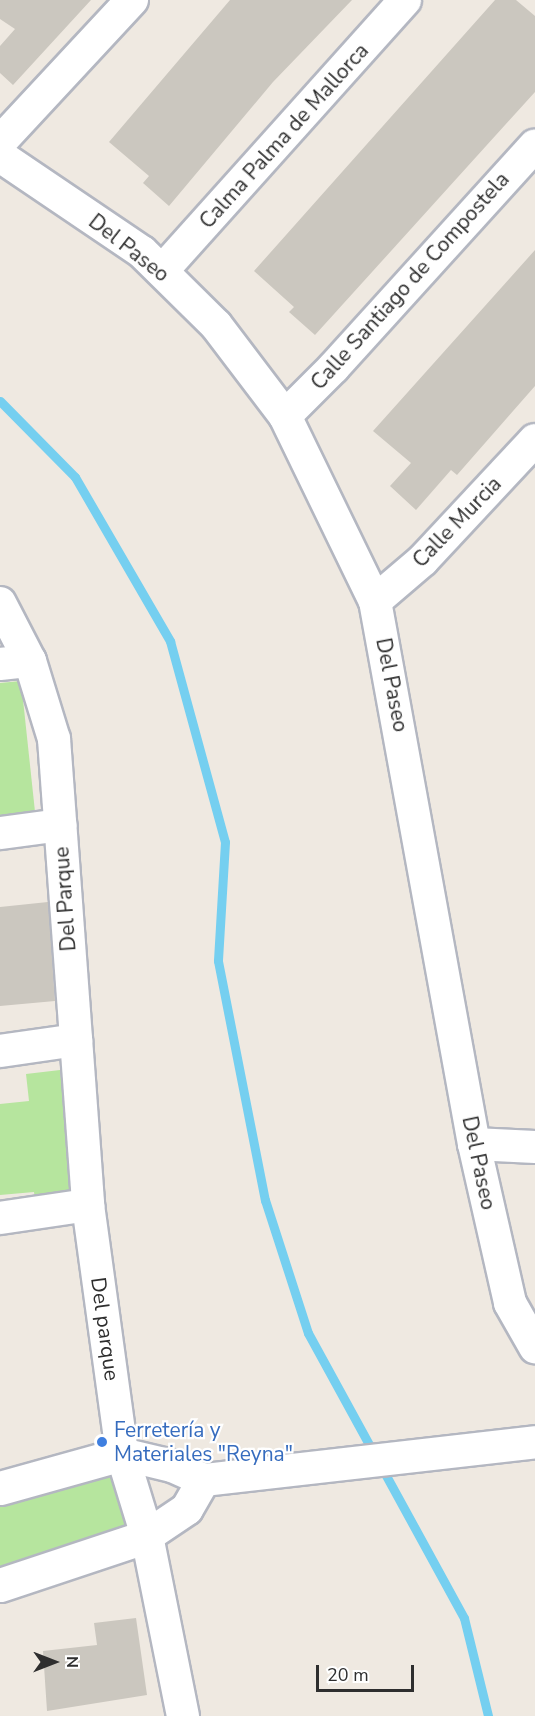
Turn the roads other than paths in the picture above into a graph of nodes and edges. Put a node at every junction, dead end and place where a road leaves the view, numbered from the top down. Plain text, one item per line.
1 (132, 0) edge
2 (405, 0) edge
3 (0, 142) edge
4 (535, 145) edge
5 (0, 156) edge
6 (162, 271) junction
7 (285, 417) junction
8 (535, 440) edge
9 (375, 600) junction
10 (0, 603) edge
11 (30, 661) junction
12 (0, 664) edge
13 (60, 825) junction
14 (0, 833) edge
15 (76, 1040) junction
16 (0, 1051) edge
17 (474, 1144) junction
18 (535, 1147) edge
19 (88, 1205) junction
20 (0, 1218) edge
21 (535, 1347) edge
22 (533, 1443) edge
23 (122, 1454) junction
24 (209, 1480) junction
25 (0, 1488) edge
26 (147, 1536) junction
27 (0, 1585) edge
28 (183, 1716) edge

1 - 3 street
2 - 6 street, Calma Palma de Mallorca
4 - 7 street, Calle Santiago de Compostela
5 - 6 street, Del Paseo
6 - 7 street, Del Paseo
7 - 9 street, Del Paseo
8 - 9 street, Calle Murcia
9 - 17 street, Del Paseo
10 - 11 street, Del Parque
11 - 12 street
11 - 13 street, Del Parque
13 - 14 street
13 - 15 street, Del Parque
15 - 16 street
15 - 19 street, Del Parque
17 - 18 street
17 - 21 street, Del Paseo
19 - 20 street
19 - 23 street, Del parque
22 - 24 street
23 - 24 street
23 - 25 street
23 - 26 street, Del parque
24 - 26 street
26 - 27 street
26 - 28 street, Del parque

